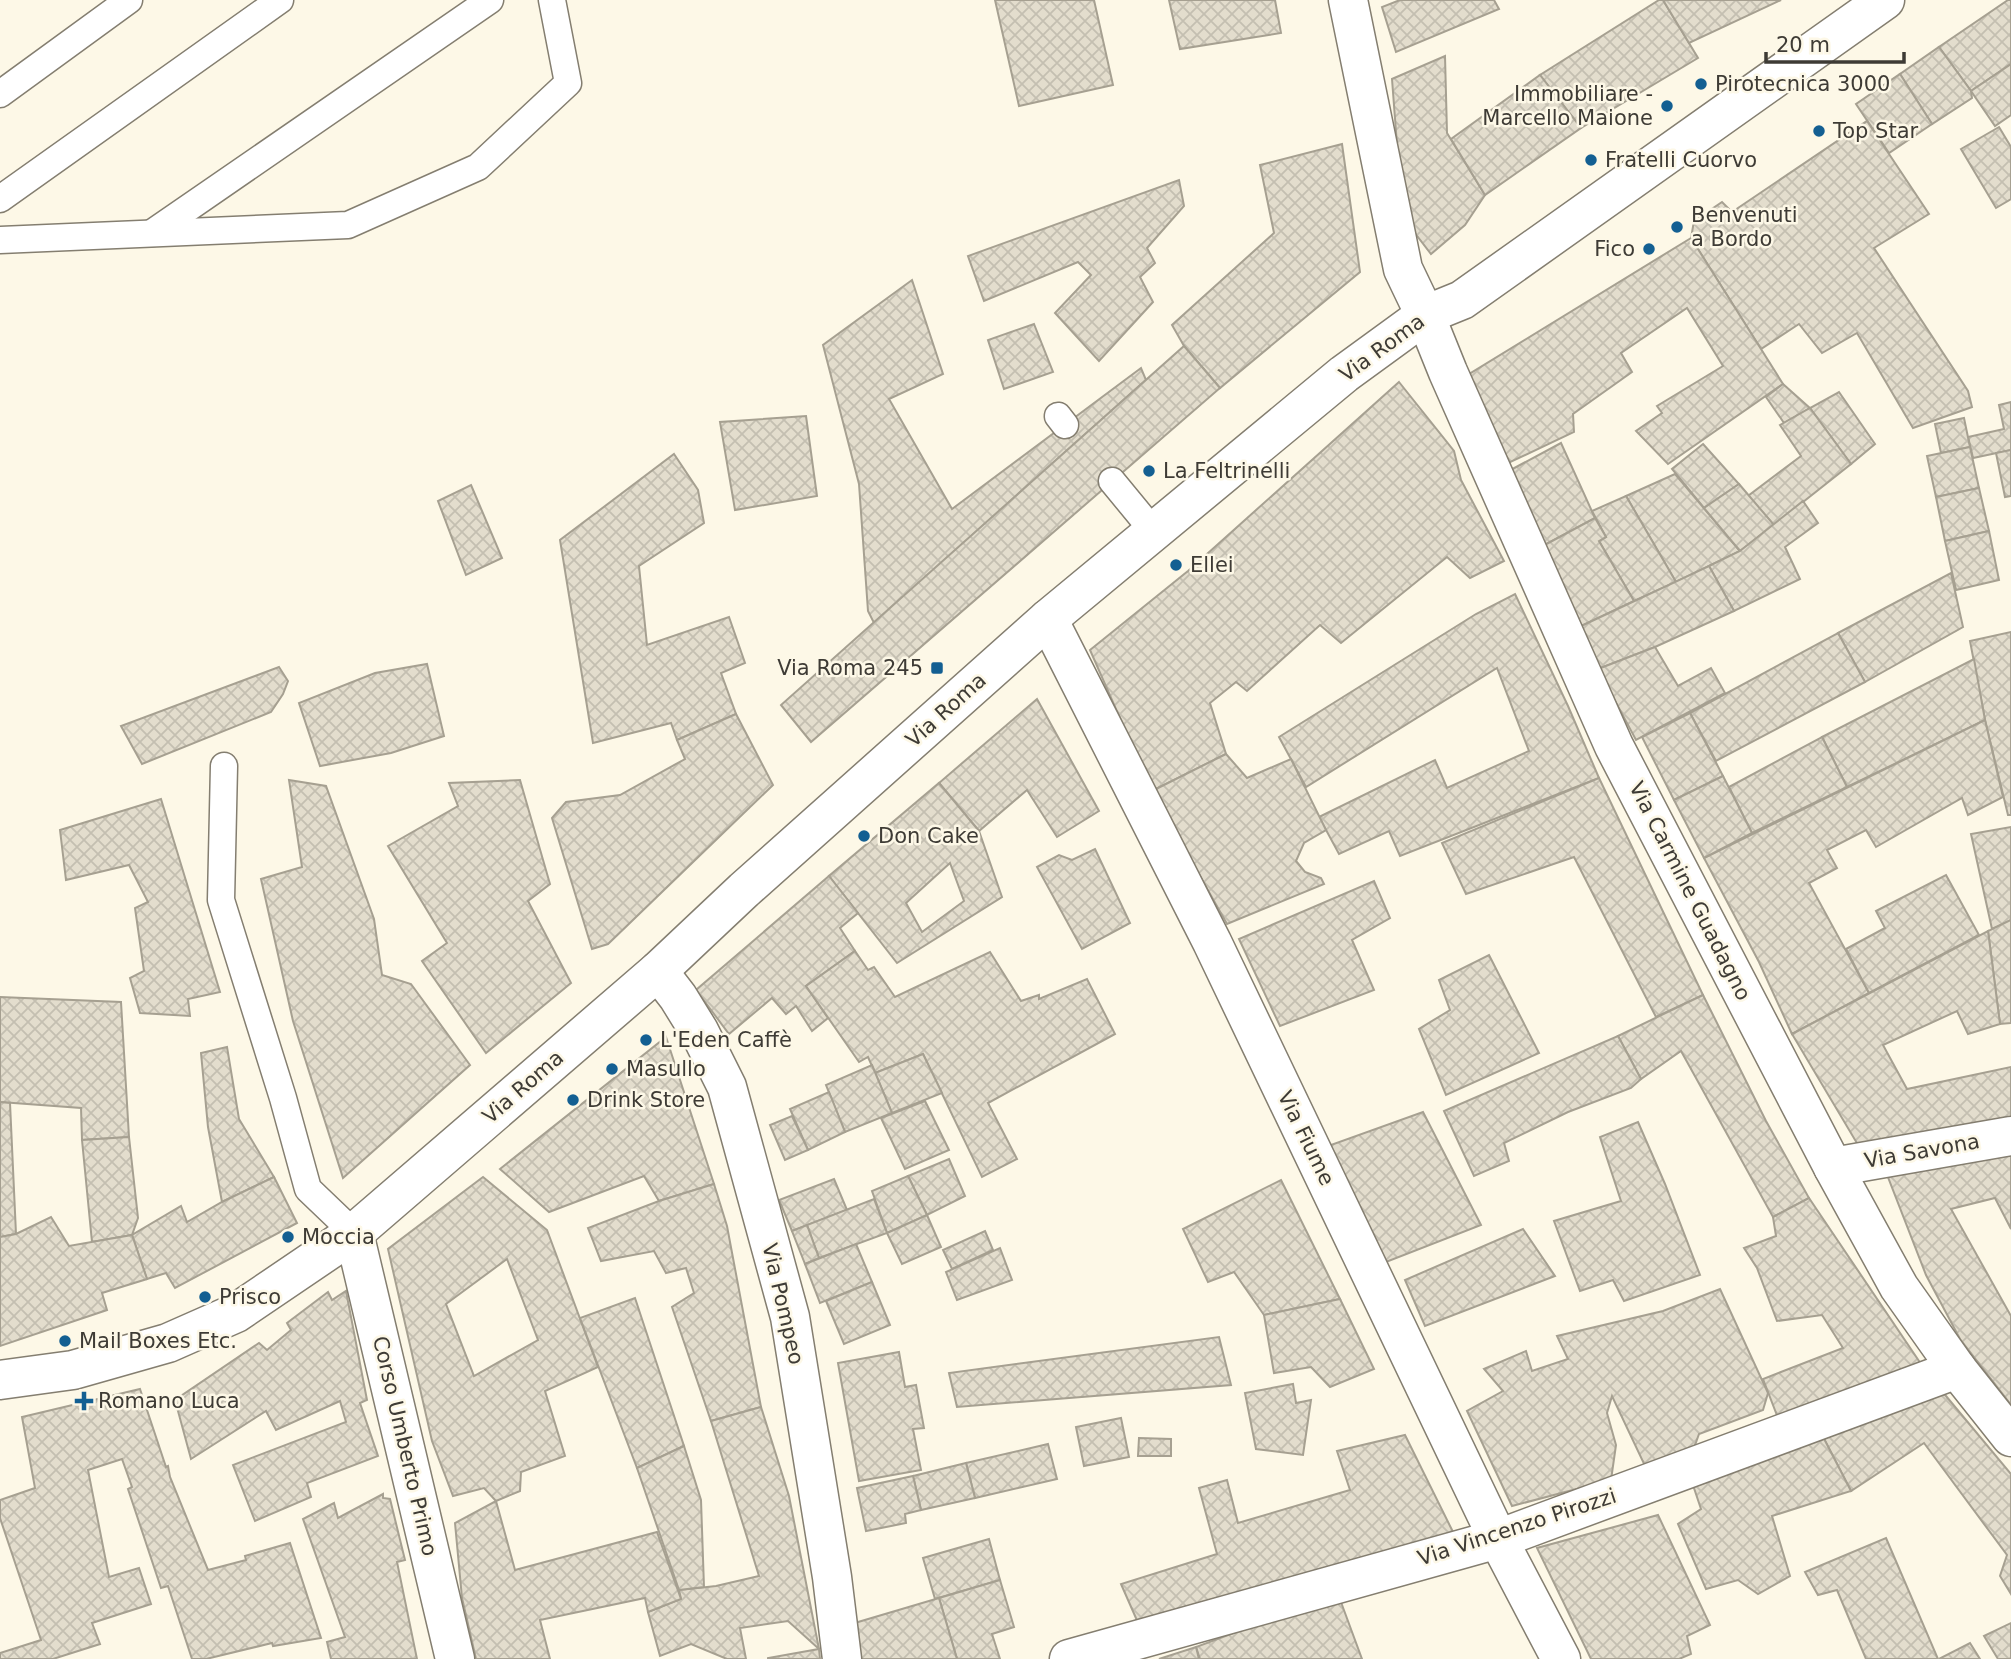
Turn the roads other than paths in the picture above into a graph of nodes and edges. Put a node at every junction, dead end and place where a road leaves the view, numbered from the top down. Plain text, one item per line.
1 (129, 0) edge
2 (280, 0) edge
3 (490, 0) edge
4 (552, 0) edge
5 (1885, 0) edge
6 (1349, 1) edge
7 (0, 94) edge
8 (0, 198) edge
9 (152, 233) junction
10 (0, 240) edge
11 (1426, 315) junction
12 (1112, 481) dead end
13 (1154, 532) junction
14 (1048, 619) junction
15 (224, 766) dead end
16 (659, 971) junction
17 (2011, 1136) edge
18 (1833, 1167) junction
19 (355, 1233) junction
20 (1956, 1369) junction
21 (0, 1380) edge
22 (2011, 1437) edge
23 (1498, 1539) junction
24 (455, 1659) edge
25 (842, 1659) edge
26 (1069, 1659) edge
27 (1561, 1659) edge

1 - 7 lane
2 - 8 lane
3 - 9 lane
4 - 9 lane
5 - 11 street, Via Roma
6 - 11 street, Via Carmine Guadagno
9 - 10 lane
11 - 13 street, Via Roma
11 - 18 street, Via Carmine Guadagno
12 - 13 lane
13 - 14 street, Via Roma
14 - 16 street, Via Roma
14 - 23 street, Via Fiume
15 - 19 lane
16 - 19 street, Via Roma
16 - 25 street, Via Pompeo
17 - 18 street, Via Savona
18 - 20 street, Via Carmine Guadagno
19 - 21 street, Via Roma
19 - 24 street, Corso Umberto Primo
20 - 22 street, Via Carmine Guadagno
20 - 23 street, Via Vincenzo Pirozzi
23 - 26 street, Via Vincenzo Pirozzi
23 - 27 street, Via Fiume

